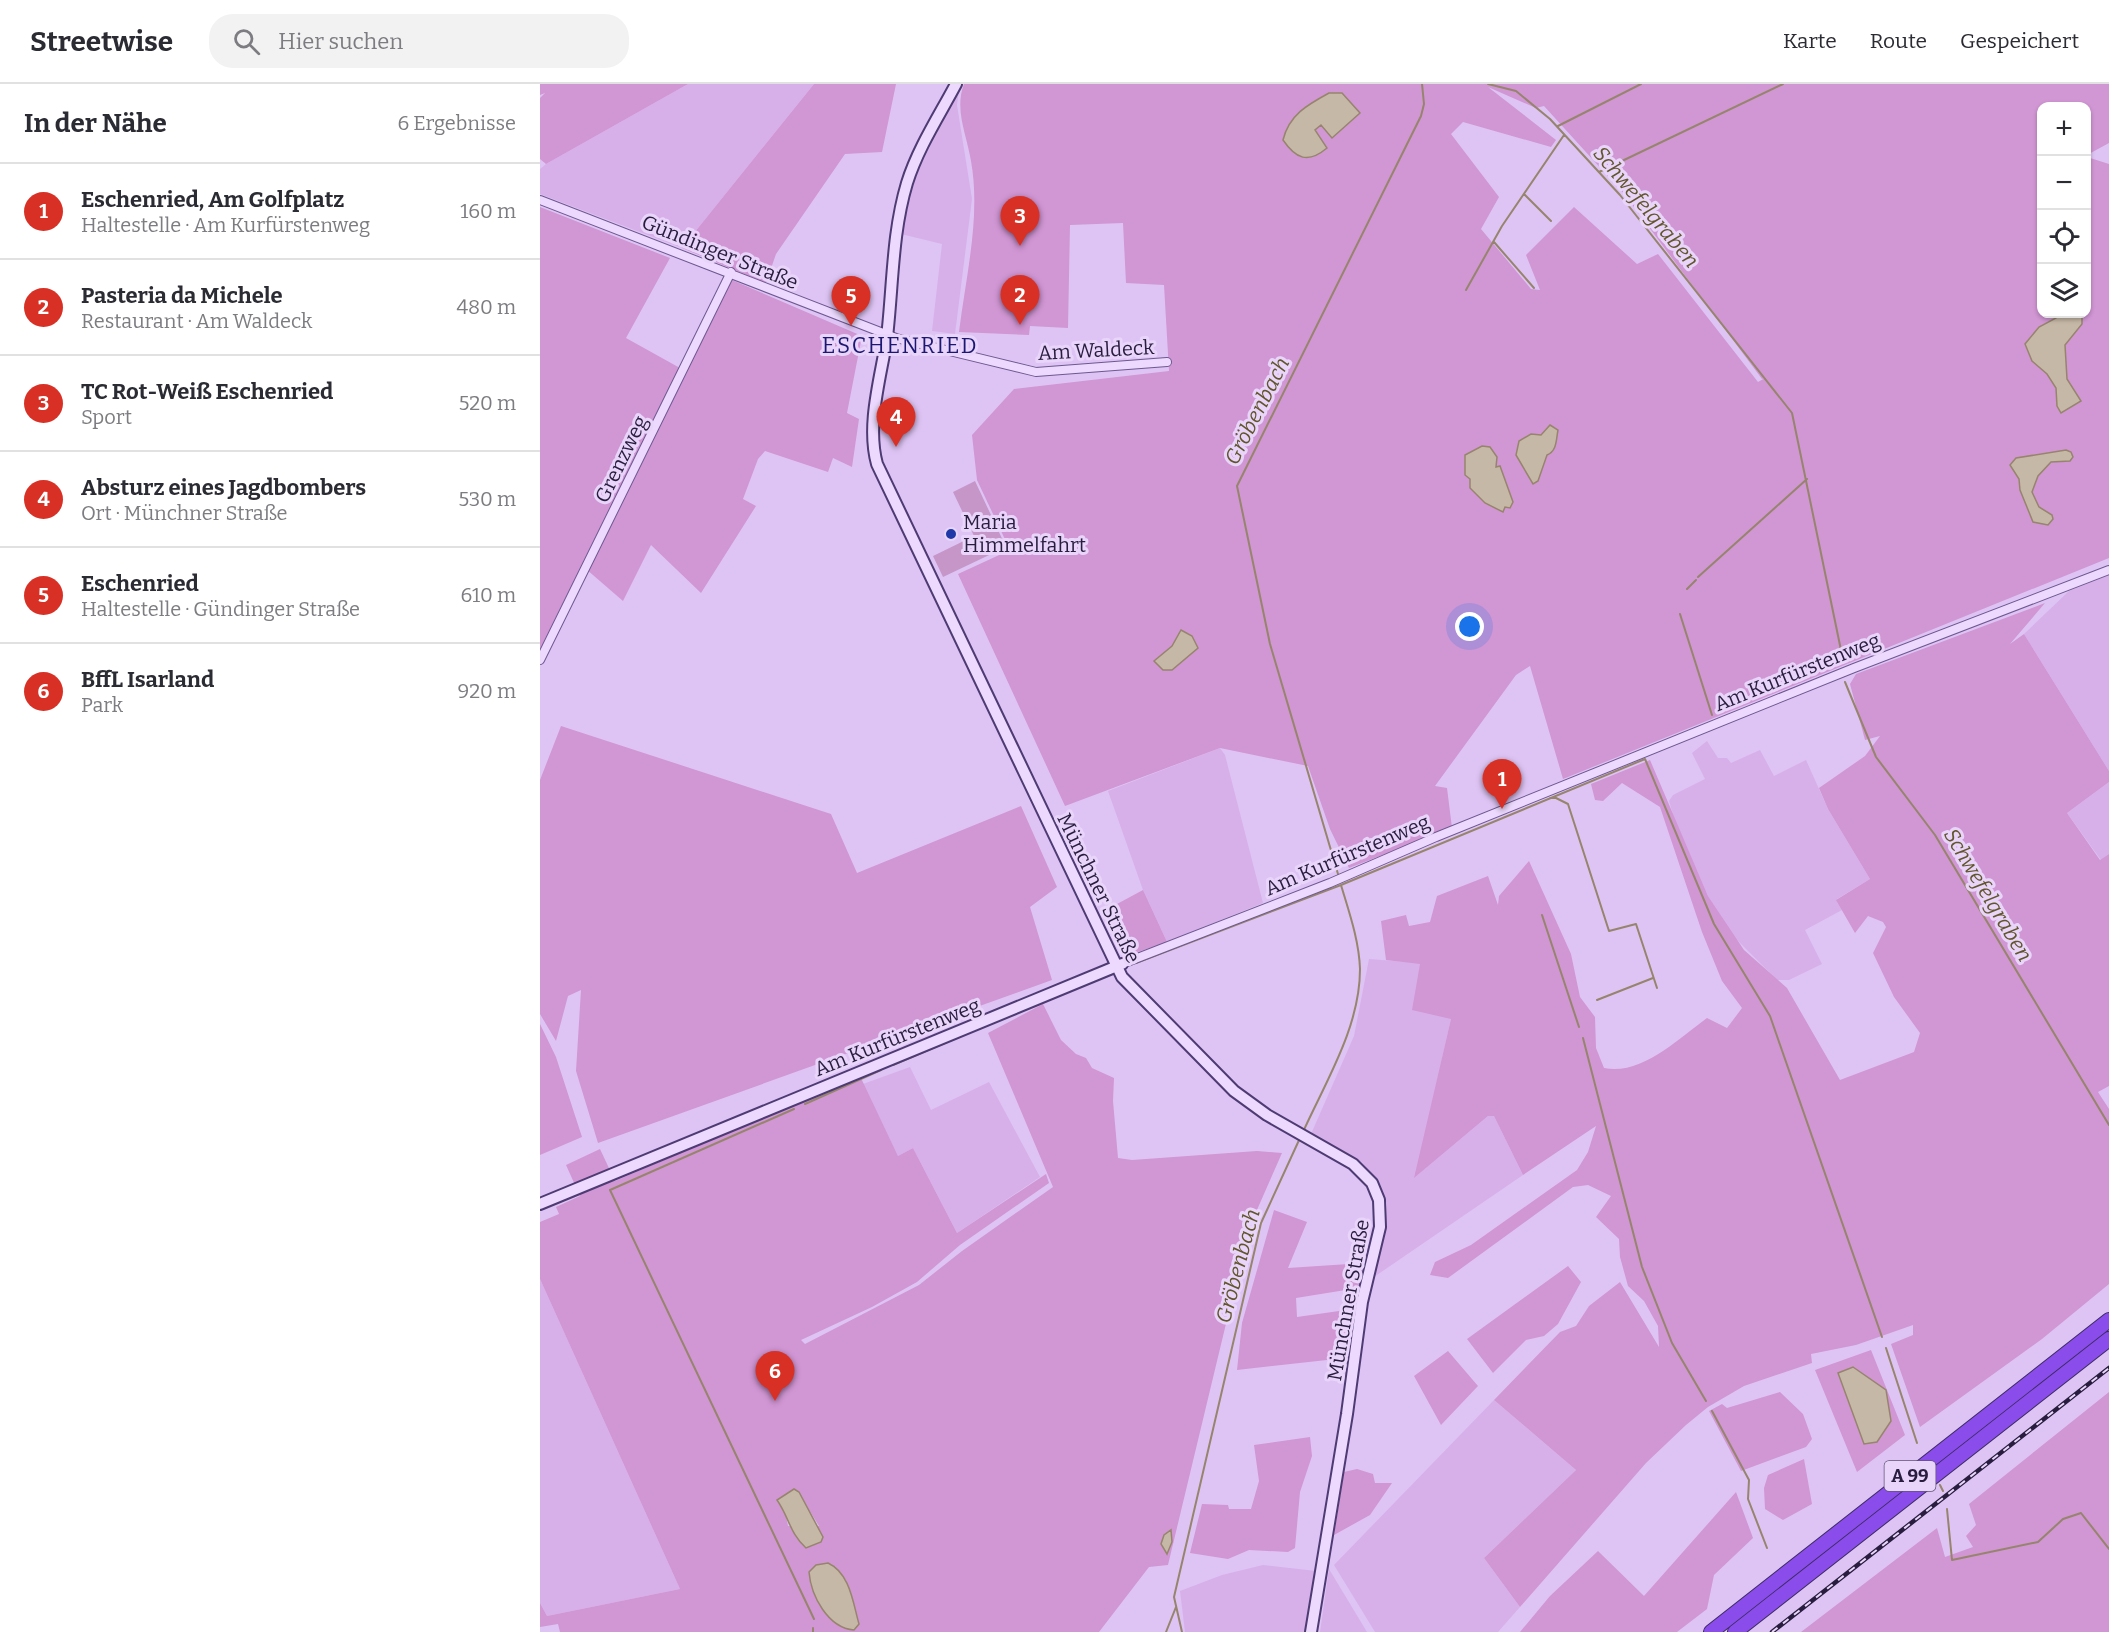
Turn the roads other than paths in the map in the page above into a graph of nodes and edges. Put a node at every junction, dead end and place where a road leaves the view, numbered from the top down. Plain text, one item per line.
1 (956, 84) edge
2 (540, 200) edge
3 (731, 272) junction
4 (887, 335) junction
5 (1167, 362) dead end
6 (2109, 570) edge
7 (540, 660) edge
8 (1119, 965) junction
9 (540, 1204) edge
10 (2109, 1320) edge
11 (2109, 1339) edge
12 (1311, 1632) edge
13 (1711, 1632) edge
14 (1735, 1632) edge

1 - 4 street, Münchner Straße
2 - 3 street, Gündinger Straße
3 - 4 street, Gündinger Straße
3 - 7 street, Grenzweg
4 - 5 street, Am Waldeck
4 - 8 street, Münchner Straße
6 - 8 street, Am Kurfürstenweg
8 - 9 street, Am Kurfürstenweg
8 - 12 street, Münchner Straße
10 - 13 highway, A 99
11 - 14 highway, A 99

